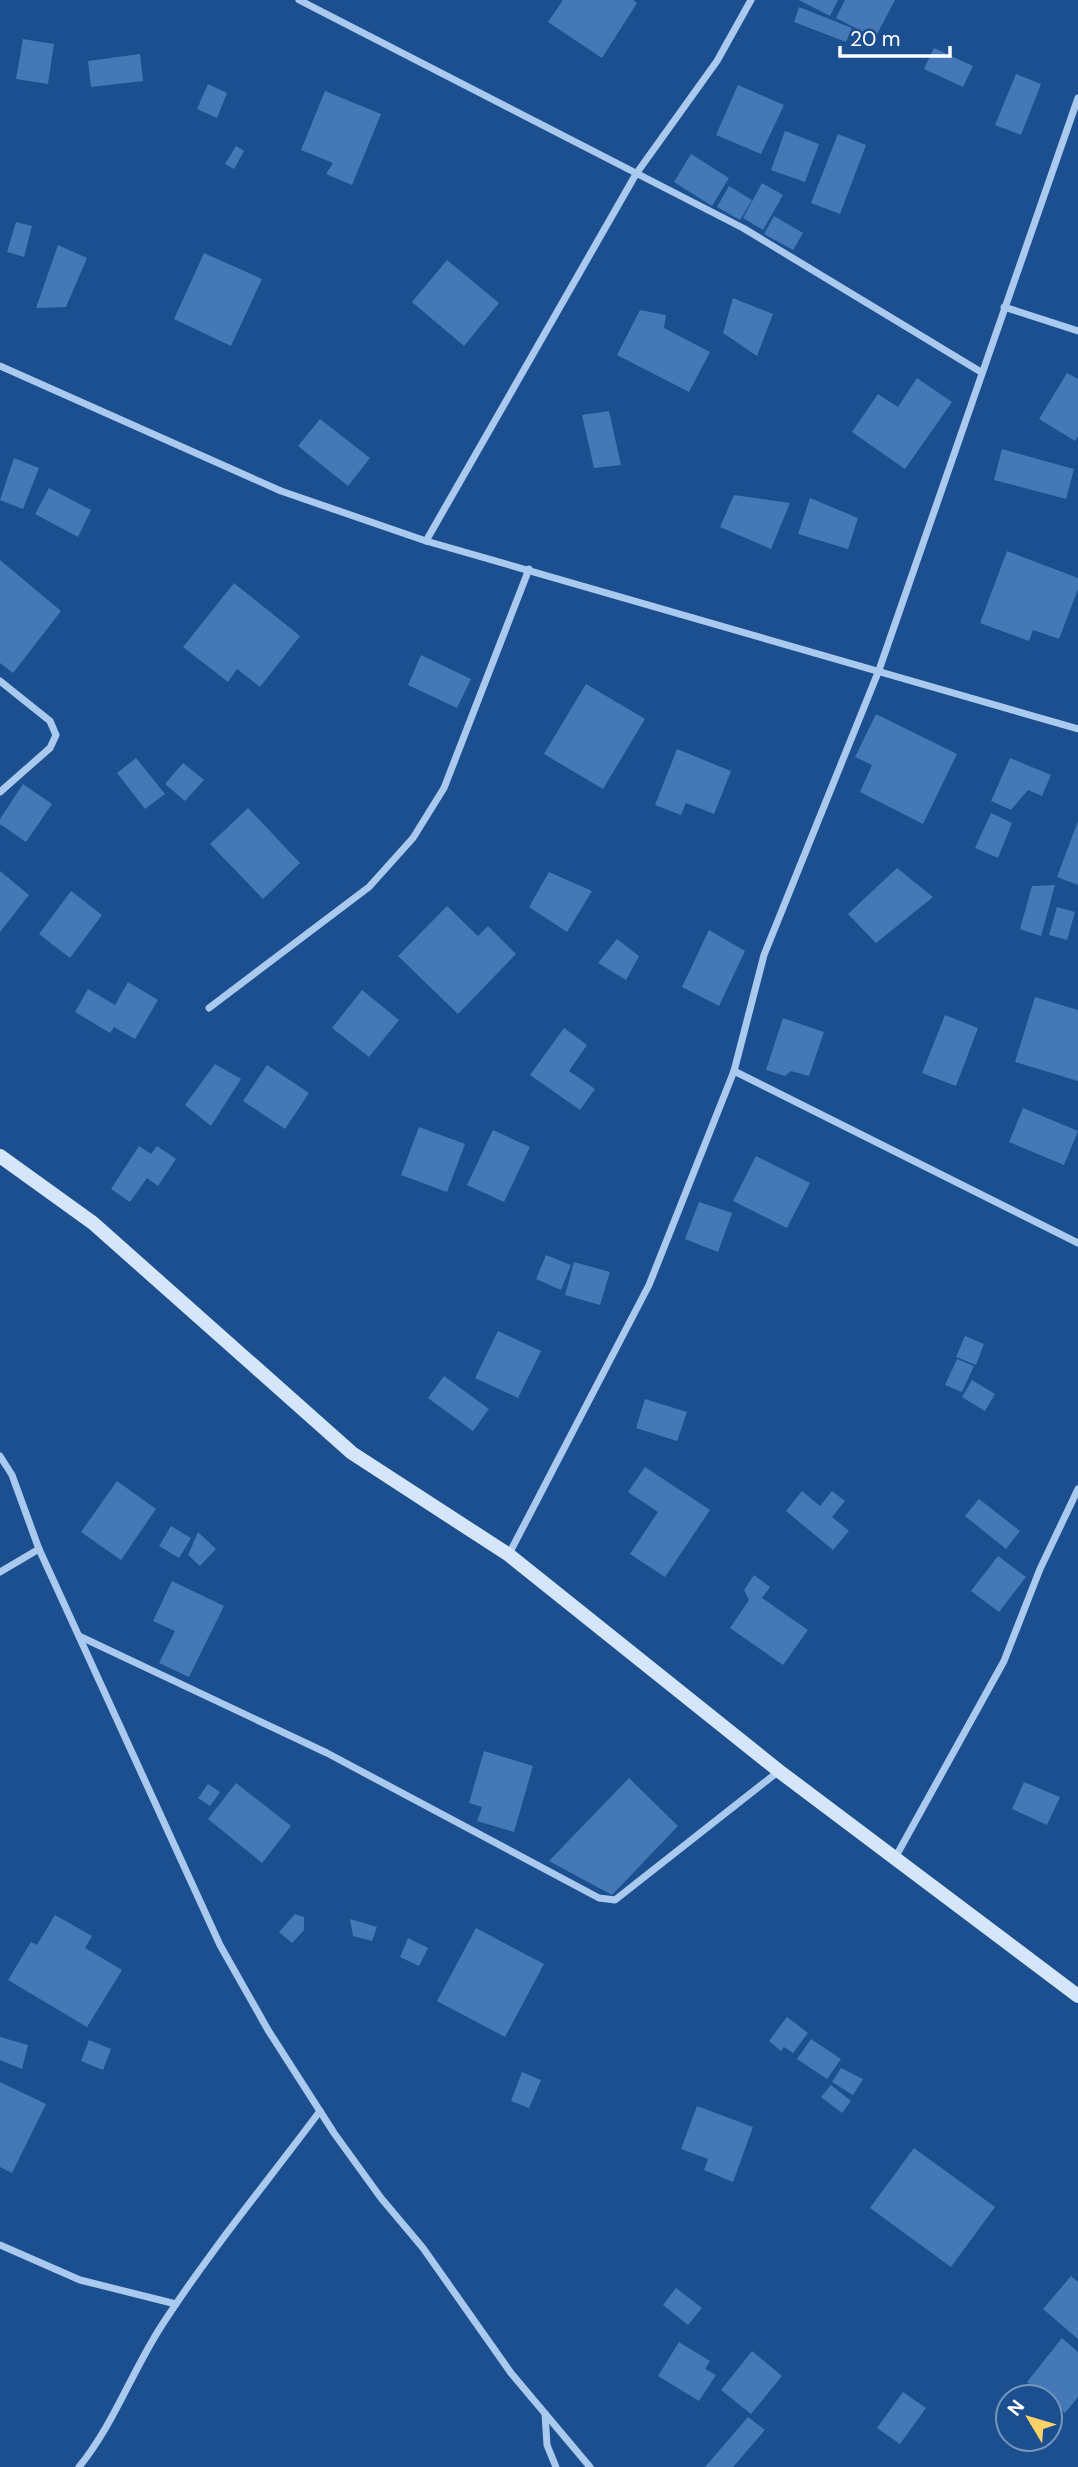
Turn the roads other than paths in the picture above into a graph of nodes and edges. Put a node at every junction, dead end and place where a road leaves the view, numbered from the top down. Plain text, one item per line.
1 (299, 0) edge
2 (751, 0) edge
3 (1078, 98) edge
4 (636, 174) junction
5 (1004, 307) junction
6 (1078, 331) edge
7 (0, 366) edge
8 (981, 372) junction
9 (426, 541) junction
10 (529, 569) junction
11 (879, 670) junction
12 (0, 681) edge
13 (1078, 729) edge
14 (0, 792) edge
15 (209, 1008) dead end
16 (734, 1072) junction
17 (0, 1156) edge
18 (1078, 1243) edge
19 (0, 1456) edge
20 (1078, 1489) edge
21 (38, 1549) junction
22 (509, 1555) junction
23 (0, 1573) edge
24 (79, 1636) junction
25 (779, 1771) junction
26 (894, 1858) junction
27 (1078, 1996) edge
28 (320, 2111) junction
29 (0, 2245) edge
30 (176, 2304) junction
31 (545, 2413) junction
32 (79, 2467) edge
33 (556, 2467) edge
34 (590, 2467) edge

1 - 4 street
2 - 4 street
3 - 5 street
4 - 8 street
4 - 9 street
5 - 6 street
5 - 8 street
7 - 9 street
8 - 11 street
9 - 10 street
10 - 11 street
10 - 15 street
11 - 13 street
11 - 16 street
12 - 14 street
16 - 18 street
16 - 22 street
17 - 22 main road
19 - 21 street
20 - 26 street
21 - 23 street
21 - 24 street
22 - 25 main road
24 - 25 street
24 - 28 street
25 - 26 main road
26 - 27 main road
28 - 30 street
28 - 31 street
29 - 30 street
30 - 32 street
31 - 33 street
31 - 34 street

